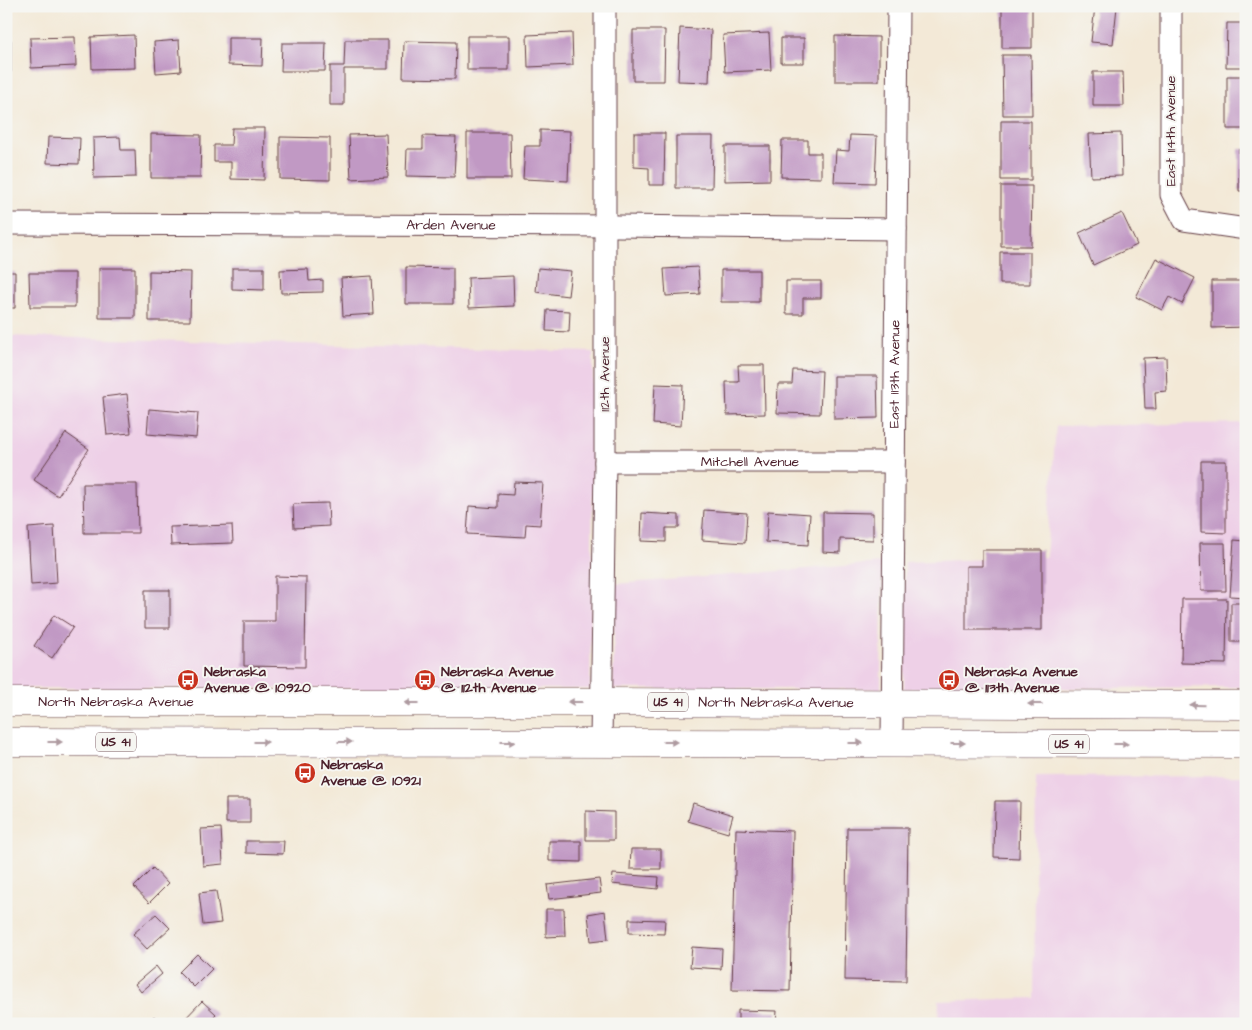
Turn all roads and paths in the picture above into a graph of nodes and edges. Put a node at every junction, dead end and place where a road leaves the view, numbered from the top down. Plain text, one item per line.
1 (605, 6) edge
2 (898, 6) edge
3 (1171, 6) edge
4 (6, 224) edge
5 (604, 226) junction
6 (896, 229) junction
7 (1246, 229) edge
8 (605, 462) junction
9 (894, 462) junction
10 (8, 702) edge
11 (601, 702) junction
12 (892, 704) junction
13 (927, 704) junction
14 (1246, 705) edge
15 (8, 742) edge
16 (601, 742) junction
17 (892, 743) junction
18 (926, 743) junction
19 (1246, 744) edge

1 - 5 street, 112th Avenue
2 - 6 street, East 113th Avenue
3 - 7 street, East 114th Avenue
4 - 5 street, Arden Avenue
5 - 6 street, Arden Avenue
5 - 8 street, 112th Avenue
6 - 9 street, East 113th Avenue
8 - 9 street, Mitchell Avenue
8 - 11 street, 112th Avenue
9 - 12 street, East 113th Avenue
11 -> 10 main road, North Nebraska Avenue / US 41
10 - 15 main road
11 - 12 main road, North Nebraska Avenue / US 41
11 - 16 street, 112th Avenue
12 - 13 main road, North Nebraska Avenue / US 41
12 - 17 street, East 113th Avenue
14 -> 13 main road, North Nebraska Avenue / US 41
13 - 18 main road
15 -> 16 main road, US 41
16 -> 17 main road, US 41
17 - 18 main road, US 41
18 -> 19 main road, US 41

